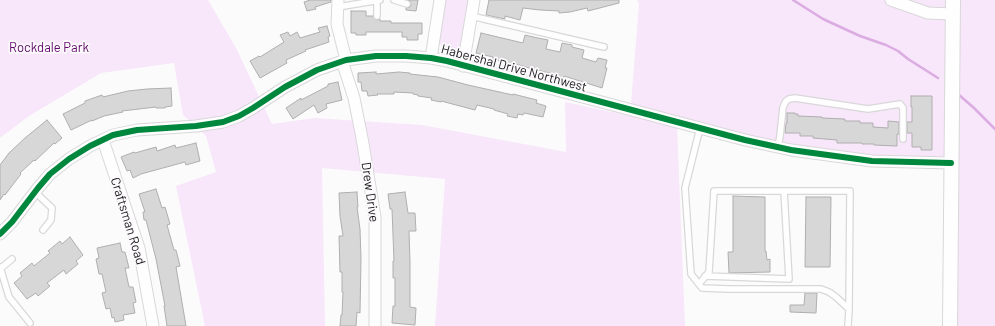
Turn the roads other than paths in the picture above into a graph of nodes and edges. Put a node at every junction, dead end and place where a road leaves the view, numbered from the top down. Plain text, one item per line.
1 (378, 0) edge
2 (394, 0) edge
3 (440, 0) edge
4 (474, 0) edge
5 (891, 0) edge
6 (357, 2) edge
7 (338, 4) edge
8 (407, 4) dead end
9 (953, 7) edge
10 (356, 11) dead end
11 (377, 16) dead end
12 (471, 16) junction
13 (604, 47) dead end
14 (431, 58) junction
15 (344, 60) junction
16 (463, 66) junction
17 (700, 128) junction
18 (902, 139) dead end
19 (103, 140) junction
20 (778, 147) junction
21 (951, 163) junction
22 (784, 191) junction
23 (35, 192) junction
24 (42, 230) dead end
25 (0, 234) edge
26 (12, 259) dead end
27 (0, 268) edge
28 (705, 276) junction
29 (699, 284) junction
30 (849, 309) junction
31 (30, 323) dead end
32 (153, 326) edge
33 (375, 326) edge
34 (848, 326) edge
35 (950, 326) edge

1 - 6 lane
1 - 11 lane
2 - 8 lane
3 - 14 street
4 - 12 street
5 - 9 street
6 - 7 lane
6 - 10 lane
7 - 15 street, Drew Drive
9 - 21 street
12 - 13 lane
12 - 16 street
14 - 15 street, Habershal Drive Northwest
14 - 16 street, Habershal Drive Northwest
15 - 19 street, Habershal Drive Northwest
15 - 33 street, Drew Drive
16 - 17 street, Habershal Drive Northwest
17 - 20 street, Habershal Drive Northwest
17 - 29 lane
18 - 20 lane
19 - 23 street, Habershal Drive Northwest
19 - 32 street, Craftsman Road
20 - 21 street, Habershal Drive Northwest
21 - 35 street
22 - 28 lane
22 - 28 lane
22 - 30 lane
23 - 24 lane
23 - 25 street, Habershal Drive Northwest
26 - 27 lane
27 - 31 lane
28 - 29 lane
29 - 30 lane
30 - 34 lane

